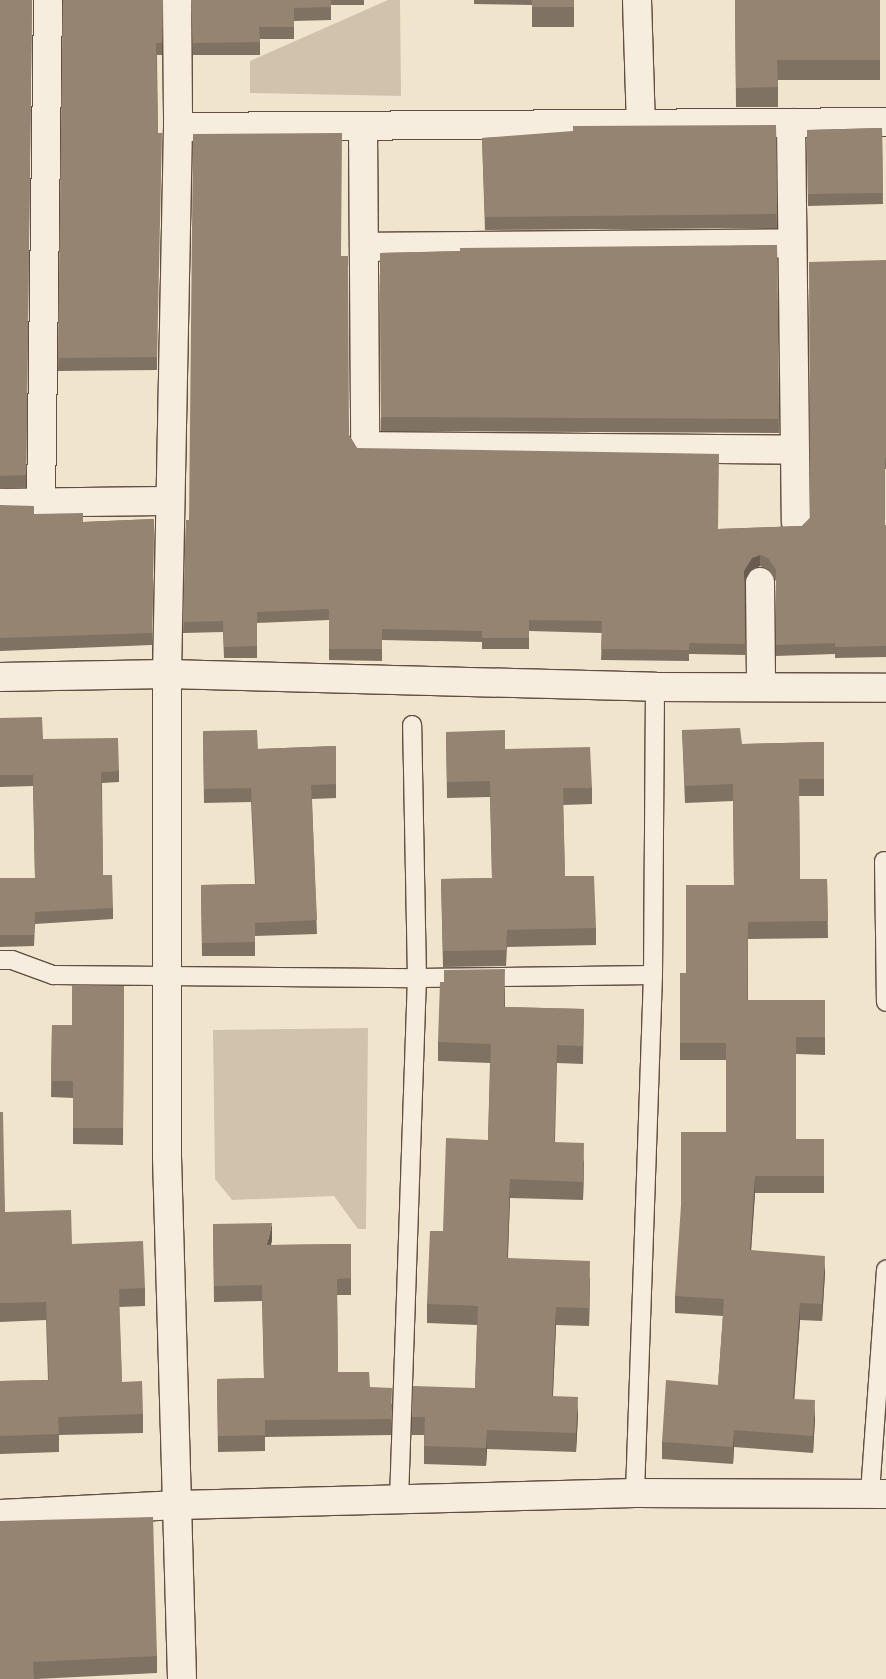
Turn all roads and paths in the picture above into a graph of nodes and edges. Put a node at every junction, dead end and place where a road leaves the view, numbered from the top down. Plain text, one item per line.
1 (48, 0) edge
2 (177, 0) edge
3 (638, 0) edge
4 (886, 122) edge
5 (791, 123) junction
6 (642, 124) junction
7 (363, 126) junction
8 (178, 128) junction
9 (792, 243) junction
10 (364, 247) junction
11 (794, 450) junction
12 (170, 501) junction
13 (41, 502) junction
14 (0, 503) edge
15 (796, 522) dead end
16 (760, 582) dead end
17 (166, 674) junction
18 (0, 677) edge
19 (762, 686) junction
20 (655, 687) junction
21 (886, 688) edge
22 (412, 726) dead end
23 (884, 860) dead end
24 (0, 960) edge
25 (653, 975) junction
26 (167, 977) junction
27 (417, 978) junction
28 (886, 1002) edge
29 (886, 1270) edge
30 (635, 1493) junction
31 (878, 1493) edge
32 (399, 1500) junction
33 (178, 1505) junction
34 (0, 1514) edge
35 (182, 1679) edge

1 - 13 street
2 - 8 street
3 - 6 street
4 - 5 street
5 - 6 street
5 - 9 street
6 - 7 street
7 - 8 street
7 - 10 street
8 - 12 street
9 - 10 street
9 - 11 street
10 - 11 street
11 - 15 street
12 - 13 street
12 - 17 street
13 - 14 street
16 - 19 street
17 - 18 street
17 - 20 street
17 - 26 street
19 - 20 street
19 - 21 street
20 - 25 lane
22 - 27 lane
23 - 28 lane
24 - 26 lane
25 - 27 lane
25 - 30 lane
26 - 27 lane
26 - 33 street
27 - 32 lane
29 - 31 lane
30 - 31 street
30 - 32 street
32 - 33 street
33 - 34 street
33 - 35 street

